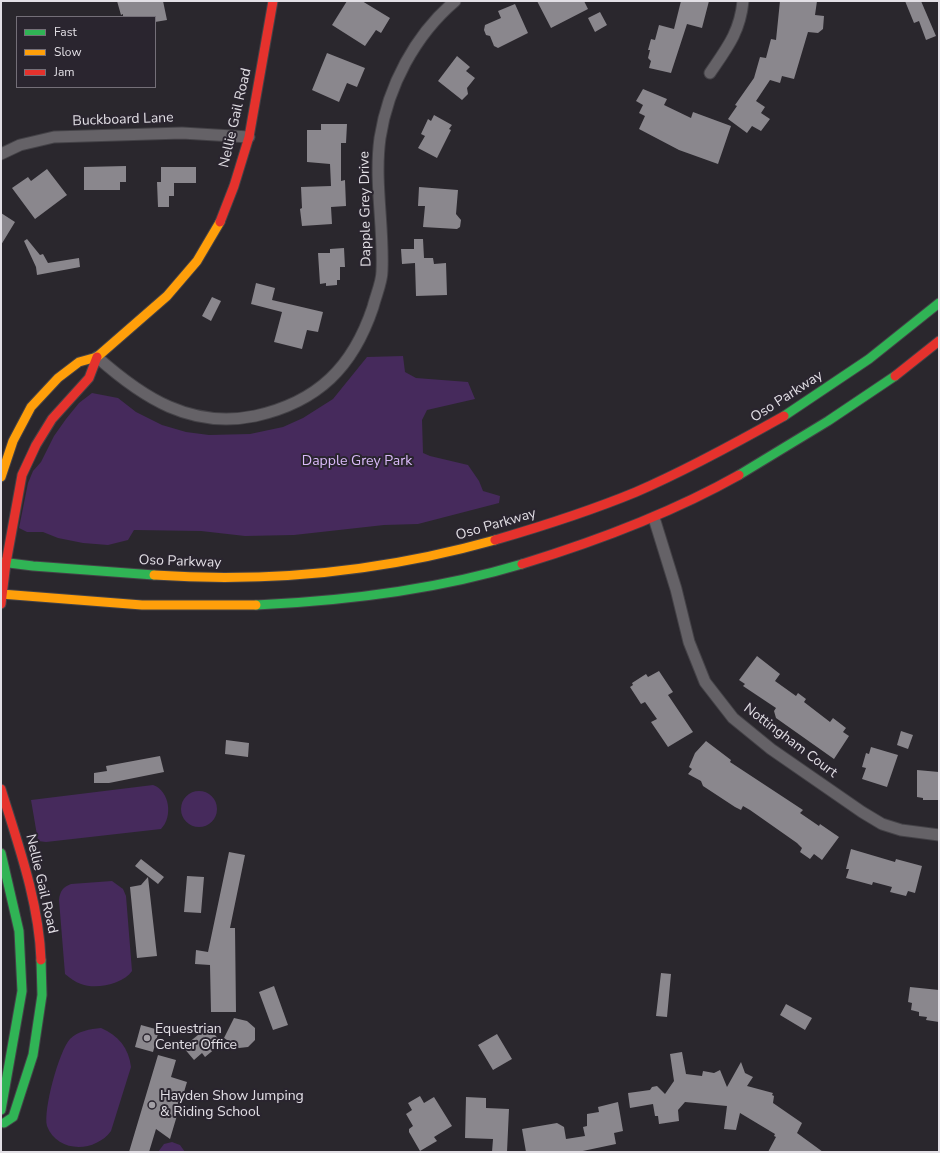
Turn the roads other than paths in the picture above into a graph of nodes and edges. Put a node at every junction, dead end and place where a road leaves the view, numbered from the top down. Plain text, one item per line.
1 (274, 1) edge
2 (455, 1) edge
3 (743, 1) edge
4 (710, 73) dead end
5 (249, 137) junction
6 (1, 154) edge
7 (939, 303) edge
8 (939, 341) edge
9 (97, 357) junction
10 (1, 477) edge
11 (654, 518) junction
12 (3, 563) edge
13 (2, 594) edge
14 (1, 604) edge
15 (1, 789) edge
16 (939, 835) edge
17 (1, 853) edge
18 (1, 1110) edge
19 (2, 1127) edge

1 - 5 main road, Nellie Gail Road
2 - 9 street, Dapple Grey Drive
3 - 4 street
5 - 6 street, Buckboard Lane
5 - 9 main road, Nellie Gail Road
7 - 12 main road, Oso Parkway
8 - 11 main road
9 - 10 main road, Nellie Gail Road
9 - 12 main road, Nellie Gail Road
11 - 13 main road
11 - 16 street, Nottingham Court
12 - 13 main road, Nellie Gail Road
13 - 14 main road, Nellie Gail Road
15 - 19 main road, Nellie Gail Road
17 - 18 main road, Nellie Gail Road
18 - 19 main road, Nellie Gail Road

